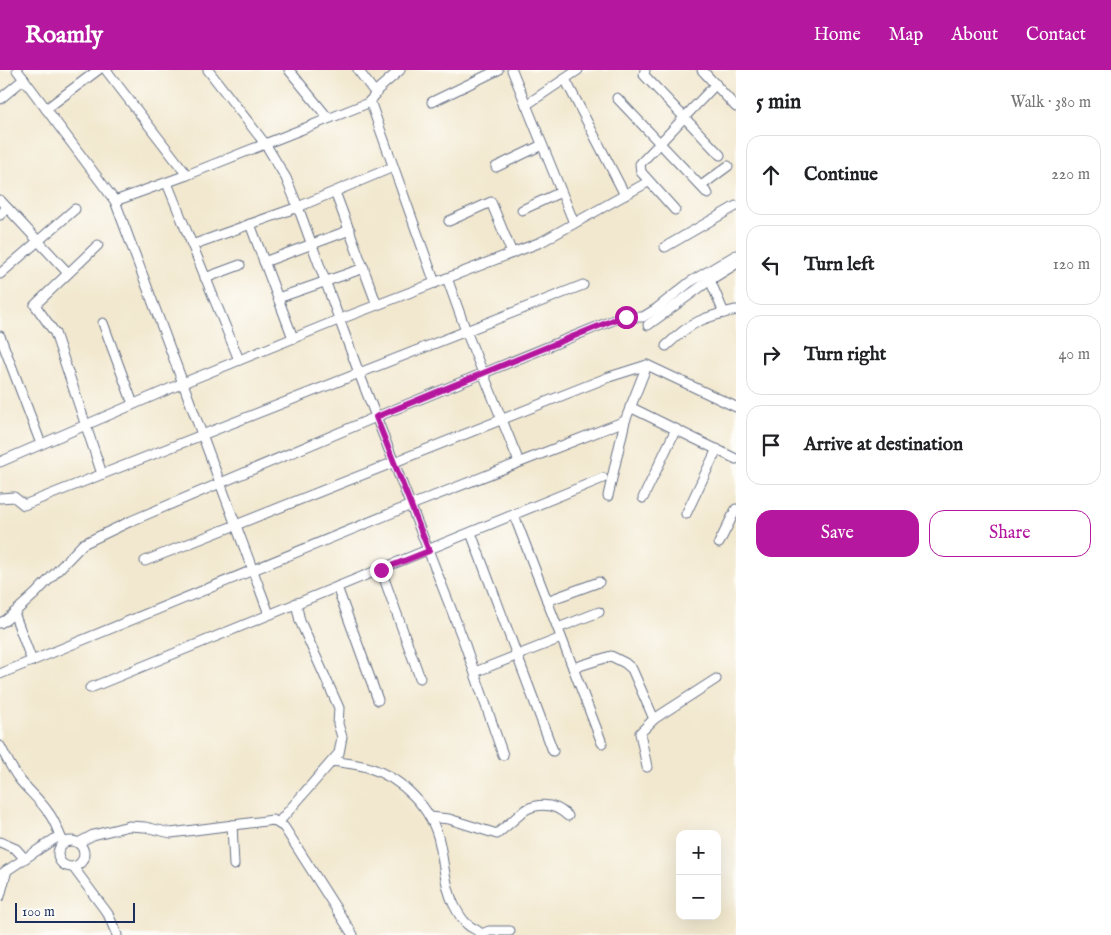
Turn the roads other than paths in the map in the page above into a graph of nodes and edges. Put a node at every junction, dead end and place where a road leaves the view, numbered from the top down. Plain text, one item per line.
1 (17, 70) edge
2 (98, 70) edge
3 (106, 70) edge
4 (289, 70) edge
5 (358, 70) edge
6 (400, 70) edge
7 (498, 70) edge
8 (512, 70) edge
9 (578, 70) edge
10 (645, 70) edge
11 (702, 70) edge
12 (210, 71) edge
13 (24, 79) junction
14 (565, 79) junction
15 (716, 84) junction
16 (375, 92) junction
17 (1, 96) edge
18 (617, 98) dead end
19 (370, 102) junction
20 (432, 102) dead end
21 (526, 105) junction
22 (736, 107) edge
23 (46, 109) junction
24 (684, 117) junction
25 (328, 118) junction
26 (660, 142) junction
27 (266, 145) junction
28 (542, 145) junction
29 (720, 155) dead end
30 (728, 166) dead end
31 (393, 167) junction
32 (496, 167) dead end
33 (187, 175) junction
34 (648, 182) junction
35 (167, 183) junction
36 (701, 186) junction
37 (335, 192) junction
38 (562, 192) junction
39 (625, 194) junction
40 (708, 194) dead end
41 (0, 200) edge
42 (115, 201) junction
43 (736, 206) edge
44 (298, 207) junction
45 (7, 208) junction
46 (75, 209) dead end
47 (522, 210) dead end
48 (674, 210) dead end
49 (0, 215) edge
50 (449, 221) dead end
51 (574, 223) junction
52 (250, 224) junction
53 (350, 230) junction
54 (38, 241) junction
55 (98, 245) dead end
56 (192, 245) junction
57 (311, 245) junction
58 (665, 247) dead end
59 (512, 253) junction
60 (736, 256) edge
61 (264, 262) junction
62 (736, 264) edge
63 (240, 265) dead end
64 (364, 268) junction
65 (68, 273) junction
66 (0, 274) edge
67 (205, 278) junction
68 (447, 278) junction
69 (710, 280) junction
70 (325, 282) junction
71 (435, 283) junction
72 (583, 285) dead end
73 (278, 298) junction
74 (377, 305) junction
75 (736, 310) edge
76 (724, 313) junction
77 (338, 320) junction
78 (103, 323) dead end
79 (648, 325) dead end
80 (466, 331) junction
81 (0, 336) edge
82 (293, 338) junction
83 (666, 346) dead end
84 (239, 360) junction
85 (647, 365) junction
86 (358, 373) junction
87 (483, 374) junction
88 (183, 383) junction
89 (133, 404) junction
90 (630, 407) junction
91 (736, 407) edge
92 (376, 417) junction
93 (501, 419) junction
94 (625, 421) junction
95 (85, 425) junction
96 (676, 429) junction
97 (202, 434) junction
98 (41, 444) junction
99 (717, 449) junction
100 (736, 459) edge
101 (0, 461) edge
102 (394, 461) junction
103 (519, 462) junction
104 (102, 474) junction
105 (603, 478) dead end
106 (220, 483) junction
107 (608, 496) dead end
108 (0, 498) edge
109 (643, 498) dead end
110 (411, 505) junction
111 (736, 509) edge
112 (686, 514) dead end
113 (514, 515) junction
114 (236, 525) junction
115 (471, 533) junction
116 (718, 543) dead end
117 (429, 551) junction
118 (145, 561) dead end
119 (253, 570) junction
120 (381, 570) junction
121 (599, 582) dead end
122 (337, 587) junction
123 (547, 601) junction
124 (296, 603) junction
125 (599, 612) dead end
126 (14, 613) junction
127 (269, 614) junction
128 (0, 623) edge
129 (558, 628) junction
130 (561, 638) junction
131 (517, 656) junction
132 (32, 661) junction
133 (573, 668) junction
134 (475, 672) junction
135 (0, 674) edge
136 (420, 678) dead end
137 (716, 679) dead end
138 (90, 688) dead end
139 (378, 700) dead end
140 (654, 719) junction
141 (602, 743) dead end
142 (0, 746) edge
143 (553, 751) dead end
144 (504, 755) dead end
145 (333, 761) junction
146 (647, 767) dead end
147 (568, 816) dead end
148 (430, 817) junction
149 (278, 823) junction
150 (232, 825) junction
151 (62, 839) junction
152 (0, 842) edge
153 (78, 843) junction
154 (24, 858) junction
155 (234, 865) dead end
156 (74, 867) junction
157 (4, 872) edge
158 (0, 896) edge
159 (510, 931) dead end
160 (482, 934) edge
161 (117, 935) edge
162 (353, 935) edge

1 - 13 street
2 - 23 street
3 - 33 street
4 - 25 street
5 - 16 street
6 - 16 street
7 - 20 street
8 - 21 street
9 - 14 street
10 - 24 street
11 - 15 street
12 - 27 street
13 - 17 street
13 - 23 street
14 - 21 street
14 - 39 street
15 - 22 street
15 - 24 street
16 - 19 street
18 - 26 street
19 - 25 street
19 - 31 street
21 - 28 street
23 - 42 street
24 - 26 street
24 - 29 street
25 - 27 street
26 - 34 street
26 - 36 street
27 - 33 street
27 - 44 street
28 - 32 street
28 - 38 street
30 - 36 street
31 - 37 street
31 - 71 street
33 - 35 street
34 - 39 street
34 - 48 street
35 - 42 street
35 - 56 street
36 - 40 street
37 - 44 street
37 - 53 street
38 - 47 street
38 - 51 street
39 - 51 street
41 - 45 street
42 - 88 street
43 - 58 street
44 - 52 street
44 - 57 street
45 - 49 street
45 - 54 street
46 - 54 street
50 - 59 street
51 - 59 street
52 - 56 street
52 - 61 street
53 - 57 street
53 - 64 street
54 - 65 street
54 - 66 street
55 - 65 street
56 - 67 street
57 - 61 street
57 - 70 street
59 - 68 street
60 - 87 street
61 - 73 street
62 - 69 street
63 - 67 street
64 - 70 street
64 - 74 street
65 - 95 street
67 - 84 street
68 - 71 street
68 - 80 street
69 - 76 street
69 - 79 street
70 - 73 street
70 - 77 street
71 - 74 street
72 - 80 street
73 - 82 street
74 - 77 street
75 - 76 street
76 - 83 street
77 - 82 street
77 - 86 street
78 - 89 street
80 - 86 street
80 - 87 street
81 - 98 street
82 - 84 street
84 - 88 street
85 - 90 street
85 - 91 street
85 - 93 street
86 - 92 street
86 - 97 street
87 - 92 street
87 - 93 street
88 - 89 street
88 - 97 street
89 - 95 street
90 - 94 street
90 - 96 street
92 - 102 street
92 - 106 street
93 - 102 street
93 - 103 street
94 - 103 street
94 - 107 street
95 - 98 street
95 - 104 street
96 - 99 street
96 - 109 street
97 - 104 street
97 - 106 street
98 - 101 street
99 - 100 street
99 - 112 street
102 - 110 street
102 - 114 street
103 - 110 street
104 - 108 street
105 - 113 street
106 - 114 street
106 - 126 street
110 - 117 street
110 - 119 street
111 - 116 street
113 - 115 street
113 - 123 street
114 - 118 street
114 - 119 street
115 - 117 street
115 - 131 street
117 - 120 street
117 - 134 street
119 - 127 street
119 - 132 street
120 - 122 street
120 - 136 street
121 - 123 street
122 - 124 street
122 - 139 street
123 - 129 street
124 - 127 street
124 - 145 street
125 - 129 street
126 - 128 street
126 - 132 street
127 - 138 street
129 - 130 street
130 - 131 street
130 - 133 street
131 - 134 street
131 - 143 street
132 - 135 street
133 - 140 street
133 - 141 street
134 - 144 street
137 - 140 street
140 - 146 street
142 - 151 street
145 - 148 street
145 - 149 street
147 - 148 street
148 - 160 street
149 - 150 street
149 - 162 street
150 - 153 street
150 - 155 street
151 - 153 street
151 - 154 street
151 - 156 street
152 - 154 street
153 - 156 street
154 - 157 street
156 - 161 street
157 - 158 street
159 - 160 street

